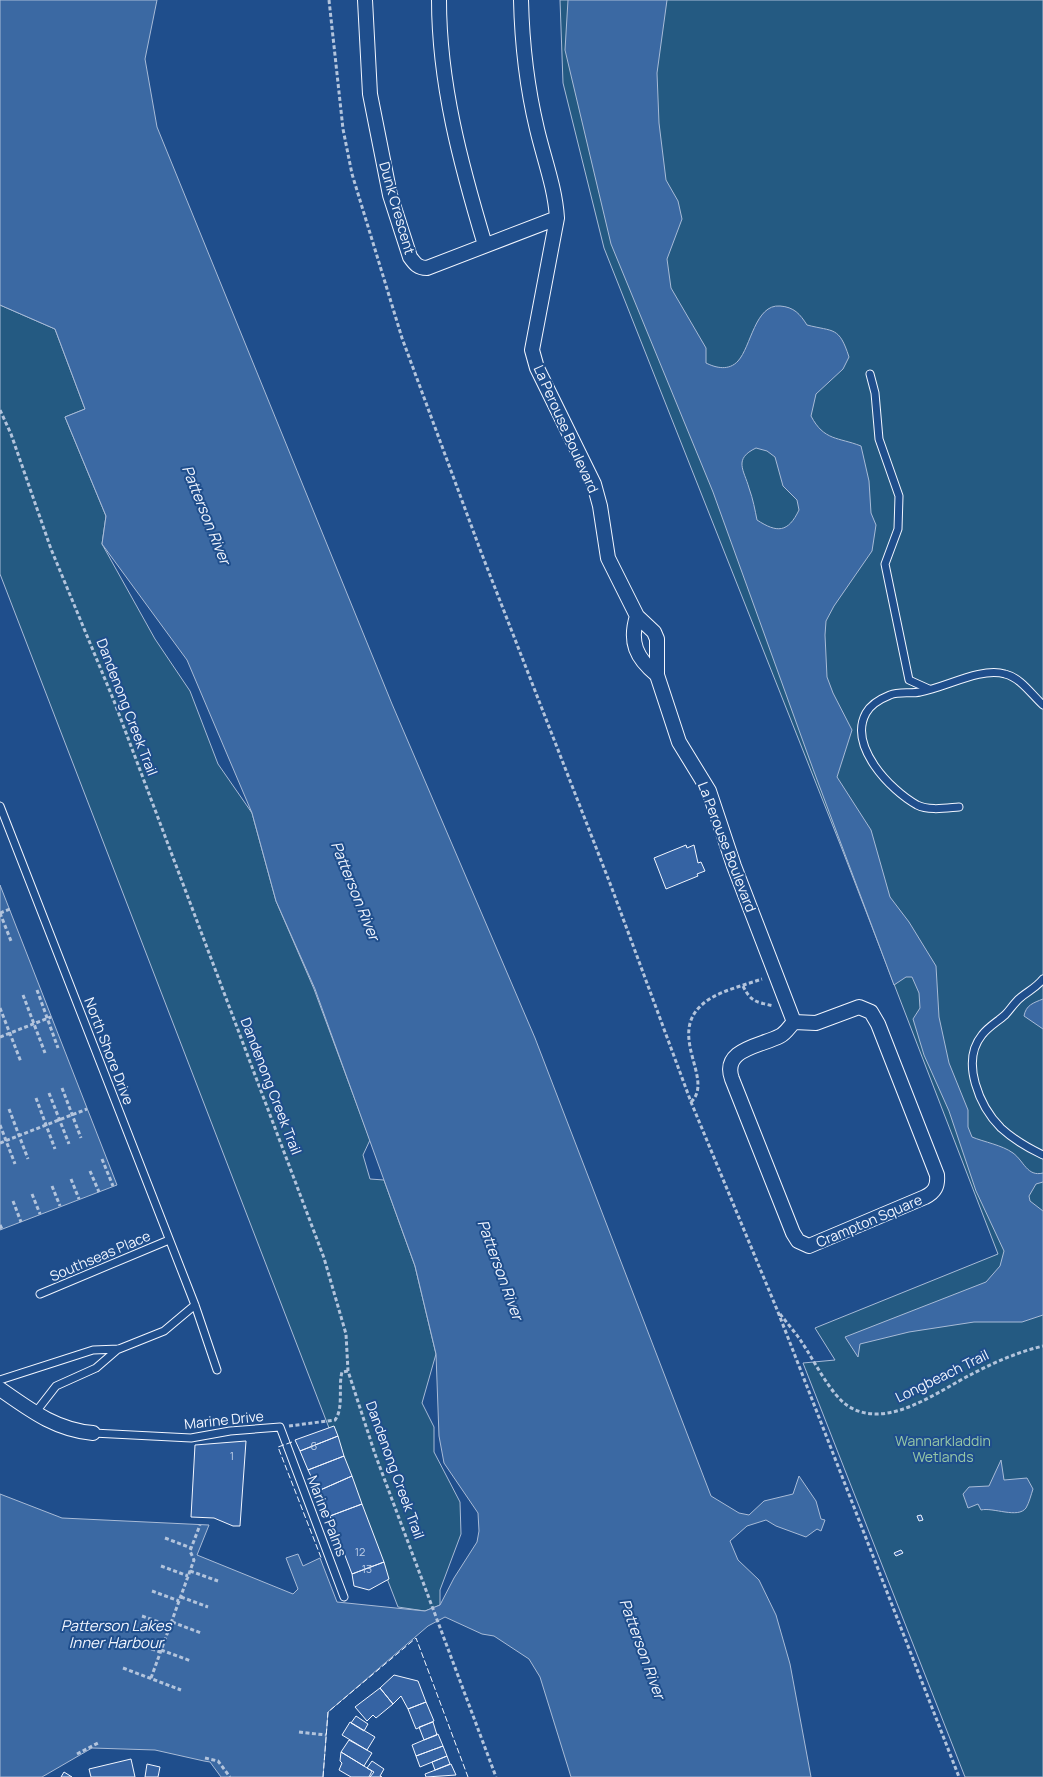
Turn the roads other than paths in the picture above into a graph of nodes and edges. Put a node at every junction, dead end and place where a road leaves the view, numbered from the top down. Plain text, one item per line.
1 (364, 0) edge
2 (439, 0) edge
3 (521, 0) edge
4 (557, 218) junction
5 (485, 245) junction
6 (870, 374) dead end
7 (636, 616) junction
8 (657, 674) junction
9 (929, 689) junction
10 (1043, 705) edge
11 (0, 806) edge
12 (959, 807) dead end
13 (1043, 979) edge
14 (794, 1022) junction
15 (1043, 1155) edge
16 (169, 1240) junction
17 (40, 1294) dead end
18 (194, 1305) junction
19 (119, 1349) junction
20 (217, 1370) dead end
21 (0, 1380) edge
22 (0, 1390) edge
23 (35, 1413) junction
24 (93, 1433) joint
25 (286, 1444) joint
26 (344, 1597) dead end

1 - 5 street, Dunk Crescent
2 - 5 street
3 - 4 street, La Perouse Boulevard
4 - 5 street, Dunk Crescent
4 - 7 street, La Perouse Boulevard
6 - 9 lane
7 - 8 street, La Perouse Boulevard
7 - 8 street, La Perouse Boulevard
8 - 14 street, La Perouse Boulevard
9 - 10 lane
9 - 12 lane
11 - 16 lane, North Shore Drive
13 - 15 lane
14 - 14 street, Crampton Square
16 - 17 lane, Southseas Place
16 - 18 lane, North Shore Drive
18 - 19 lane
18 - 20 lane, North Shore Drive
19 - 21 lane
19 - 23 lane
22 - 23 street
23 - 24 street
24 - 25 lane, Marine Drive
25 - 26 lane, Marine Palms

